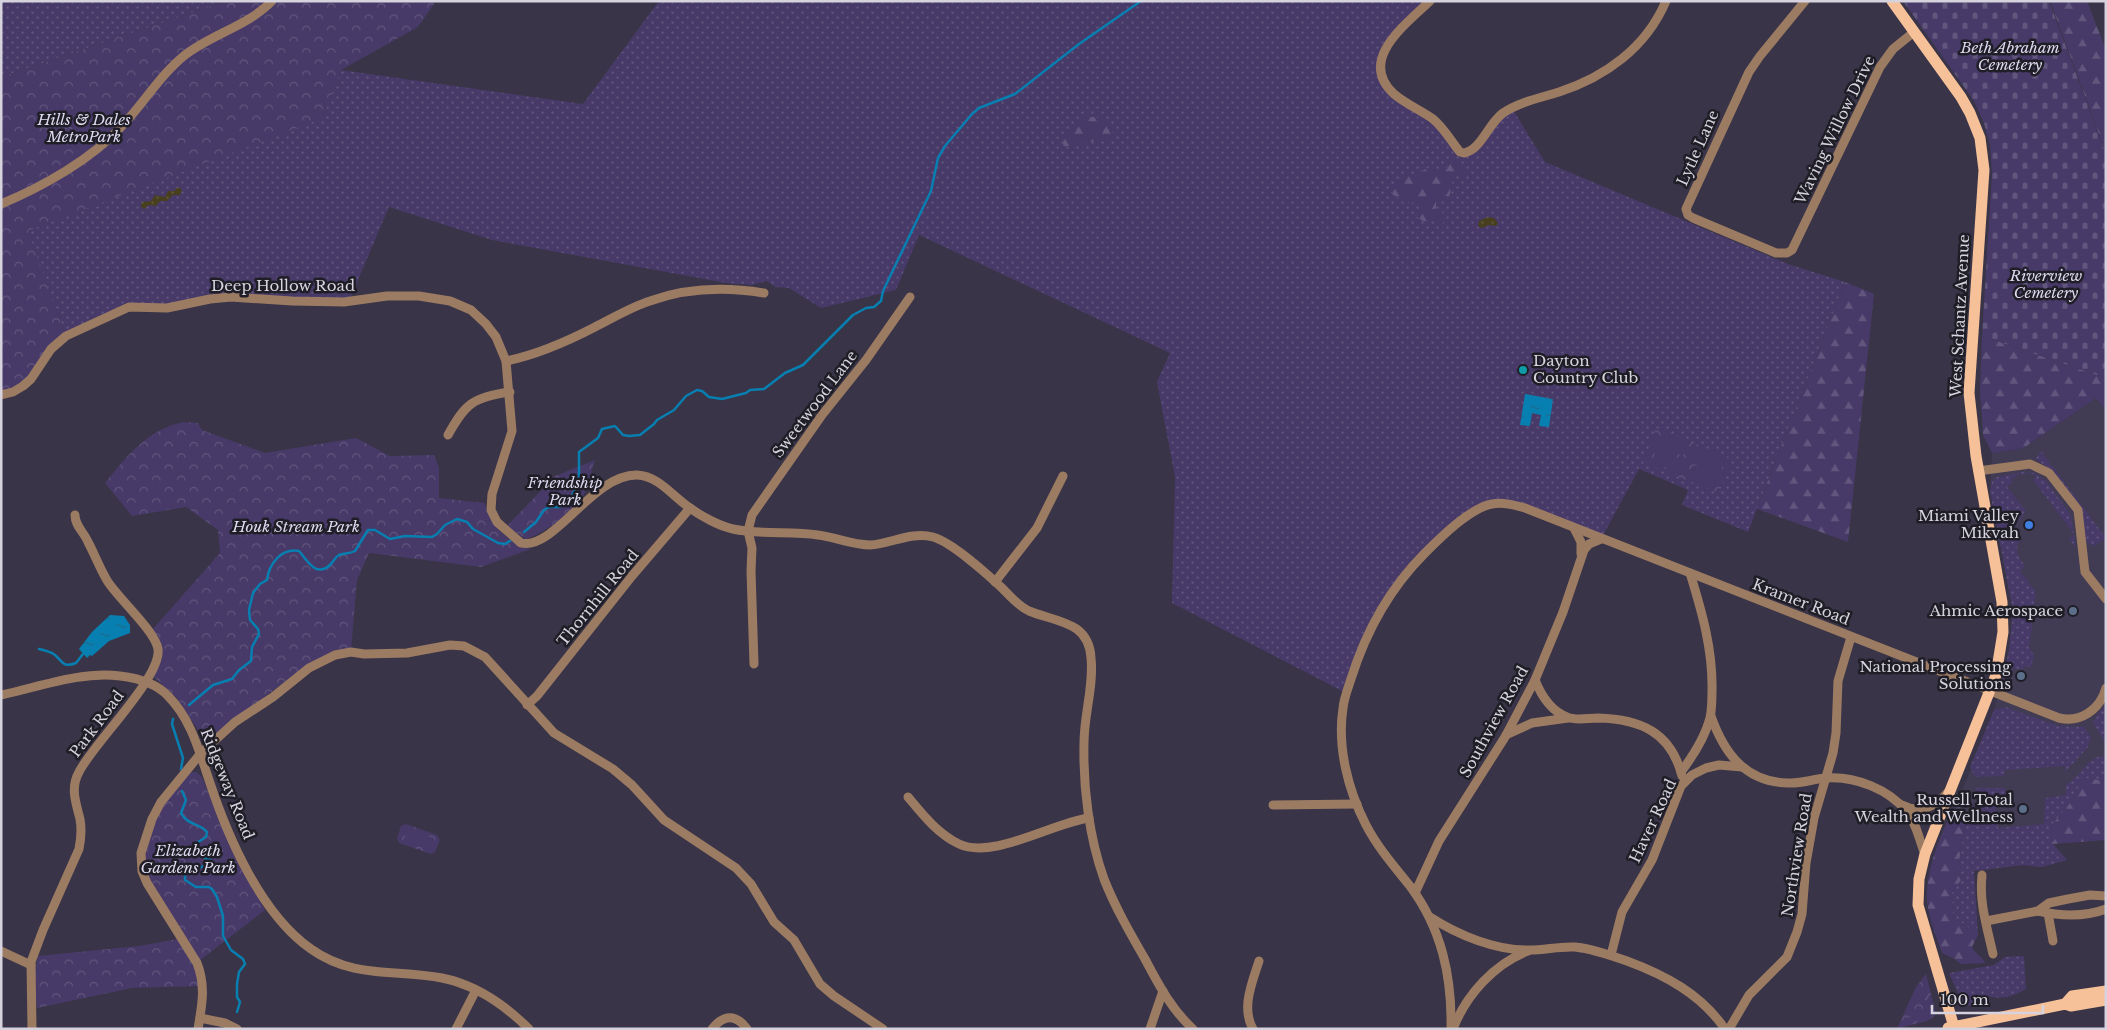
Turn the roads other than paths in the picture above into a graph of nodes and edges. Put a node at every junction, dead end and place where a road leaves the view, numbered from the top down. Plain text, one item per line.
1 (272, 1) edge
2 (1430, 1) edge
3 (1666, 1) edge
4 (1805, 1) edge
5 (1892, 1) edge
6 (1914, 32) junction
7 (1, 204) edge
8 (1792, 249) joint
9 (764, 293) dead end
10 (910, 297) dead end
11 (506, 361) junction
12 (510, 392) junction
13 (1, 395) edge
14 (448, 435) dead end
15 (1978, 471) junction
16 (1063, 476) dead end
17 (690, 508) junction
18 (75, 515) dead end
19 (1574, 528) junction
20 (748, 531) junction
21 (1601, 539) junction
22 (1581, 555) junction
23 (1690, 573) junction
24 (995, 582) junction
25 (2106, 600) edge
26 (1851, 636) junction
27 (754, 664) dead end
28 (1535, 680) junction
29 (144, 681) junction
30 (2106, 688) edge
31 (1990, 690) junction
32 (1, 695) edge
33 (527, 705) junction
34 (1711, 716) junction
35 (1569, 718) junction
36 (1506, 735) junction
37 (201, 753) junction
38 (1742, 767) junction
39 (1681, 772) junction
40 (1825, 778) junction
41 (1683, 784) junction
42 (1952, 786) junction
43 (908, 798) dead end
44 (1356, 804) junction
45 (1899, 804) junction
46 (1273, 805) dead end
47 (1089, 818) junction
48 (1925, 854) junction
49 (1982, 875) dead end
50 (1414, 893) junction
51 (2106, 896) edge
52 (2106, 909) edge
53 (2038, 911) junction
54 (2048, 913) junction
55 (1428, 916) junction
56 (1986, 921) junction
57 (2054, 941) dead end
58 (1531, 950) junction
59 (1, 951) edge
60 (1993, 954) dead end
61 (1611, 955) junction
62 (1259, 962) dead end
63 (31, 965) junction
64 (476, 990) junction
65 (1162, 991) junction
66 (2106, 991) edge
67 (2106, 1000) edge
68 (2065, 1004) junction
69 (200, 1018) junction
70 (1952, 1028) edge
71 (32, 1029) edge
72 (198, 1029) edge
73 (237, 1029) edge
74 (456, 1029) edge
75 (529, 1029) edge
76 (712, 1029) edge
77 (747, 1029) edge
78 (883, 1029) edge
79 (1150, 1029) edge
80 (1193, 1029) edge
81 (1253, 1029) edge
82 (1452, 1029) edge
83 (1725, 1029) edge
84 (1729, 1029) edge

1 - 7 street
2 - 3 street
4 - 8 street, Lytle Lane
5 - 6 main road, West Schantz Avenue
6 - 8 street, Waving Willow Drive
6 - 15 main road, West Schantz Avenue
9 - 11 street
10 - 20 street, Sweetwood Lane
11 - 12 street, Deep Hollow Road
11 - 13 street, Deep Hollow Road
12 - 14 street
12 - 17 street, Deep Hollow Road
15 - 25 street
15 - 31 main road, West Schantz Avenue
16 - 24 street
17 - 20 street
17 - 33 street, Thornhill Road
18 - 29 street, Park Road
19 - 21 street, Kramer Road
19 - 22 street
19 - 44 street, Kramer Road
20 - 24 street
20 - 27 street
21 - 22 street
21 - 23 street, Kramer Road
22 - 28 street, Southview Road
23 - 26 street, Kramer Road
23 - 34 street, Haver Road
24 - 47 street
26 - 31 street, Kramer Road
26 - 40 street, Northview Road
28 - 35 street
28 - 36 street, Southview Road
29 - 32 street, Ridgeway Road
29 - 37 street, Ridgeway Road
29 - 63 street, Park Road
30 - 31 street, Kramer Road
31 - 42 main road, West Schantz Avenue
33 - 37 street
33 - 78 street
34 - 38 street
34 - 39 street, Haver Road
35 - 36 street
35 - 39 street
36 - 50 street, Southview Road
37 - 64 street, Ridgeway Road
37 - 69 street
38 - 40 street
38 - 41 street, Haver Road
39 - 41 street
40 - 45 street
40 - 84 street, Northview Road
41 - 61 street, Haver Road
42 - 45 street
42 - 48 main road, West Schantz Avenue
43 - 47 street
44 - 46 street
44 - 50 street, Kramer Road
45 - 48 street
47 - 65 street
48 - 70 main road, West Schantz Avenue
49 - 56 street
50 - 55 street, Kramer Road
51 - 53 street
52 - 54 street
53 - 54 street
53 - 56 street
54 - 57 street
55 - 58 street
55 - 82 street, Kramer Road
56 - 60 street
58 - 61 street
58 - 82 street
59 - 63 street
61 - 83 street
62 - 81 street
63 - 71 street, Park Road
64 - 74 street
64 - 75 street, Ridgeway Road
65 - 79 street
65 - 80 street
66 - 68 main road
67 - 68 main road
68 - 70 main road
69 - 72 street
69 - 73 street
76 - 77 street

